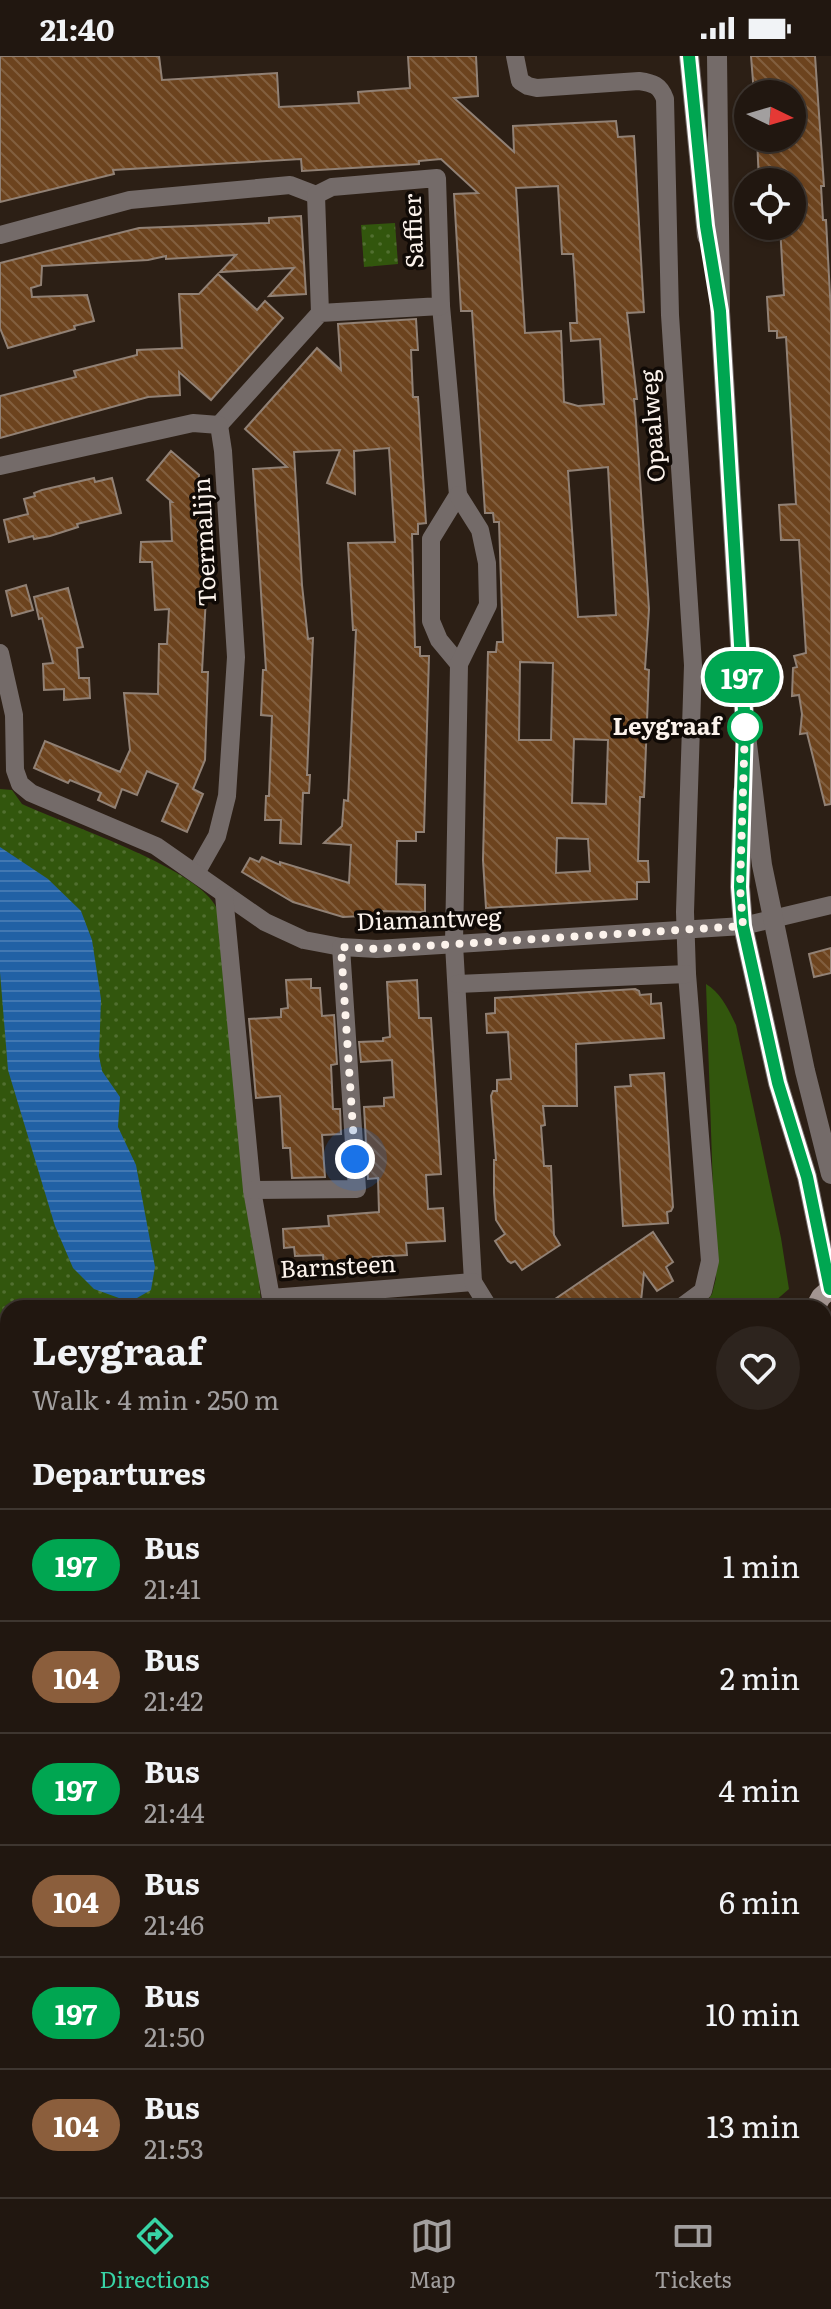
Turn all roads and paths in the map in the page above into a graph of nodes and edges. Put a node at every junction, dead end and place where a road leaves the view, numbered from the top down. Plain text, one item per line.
1 (515, 56) edge
2 (689, 56) edge
3 (717, 56) edge
4 (316, 195) junction
5 (0, 235) edge
6 (441, 306) junction
7 (720, 311) junction
8 (320, 313) junction
9 (219, 425) junction
10 (0, 466) edge
11 (458, 495) junction
12 (0, 653) edge
13 (459, 664) junction
14 (745, 728) junction
15 (196, 873) junction
16 (224, 895) junction
17 (831, 905) edge
18 (774, 920) junction
19 (743, 926) junction
20 (685, 930) junction
21 (454, 944) junction
22 (341, 947) junction
23 (687, 974) junction
24 (457, 984) junction
25 (831, 1174) edge
26 (252, 1190) junction
27 (473, 1282) junction
28 (830, 1289) edge
29 (484, 1300) edge
30 (691, 1300) edge

1 - 20 street, Opaalweg
2 - 7 street
3 - 7 street
4 - 5 street
4 - 6 street, Saffier
4 - 8 street
6 - 8 street
6 - 11 street
7 - 14 street
8 - 9 street
9 - 10 street
9 - 15 street, Toermalijn
11 - 13 street
11 - 13 street
12 - 15 street, Diamantweg
13 - 21 street
14 - 18 street
14 - 19 street
15 - 16 street, Diamantweg
16 - 22 street, Diamantweg
16 - 26 street, Barnsteen
17 - 18 street, Diamantweg
18 - 19 street, Diamantweg
18 - 25 street
19 - 20 street, Diamantweg
19 - 28 street
20 - 21 street, Diamantweg
20 - 23 street
21 - 22 street, Diamantweg
21 - 24 street
22 - 26 street
23 - 24 street
23 - 30 street
24 - 27 street
26 - 27 street, Barnsteen
27 - 29 street

